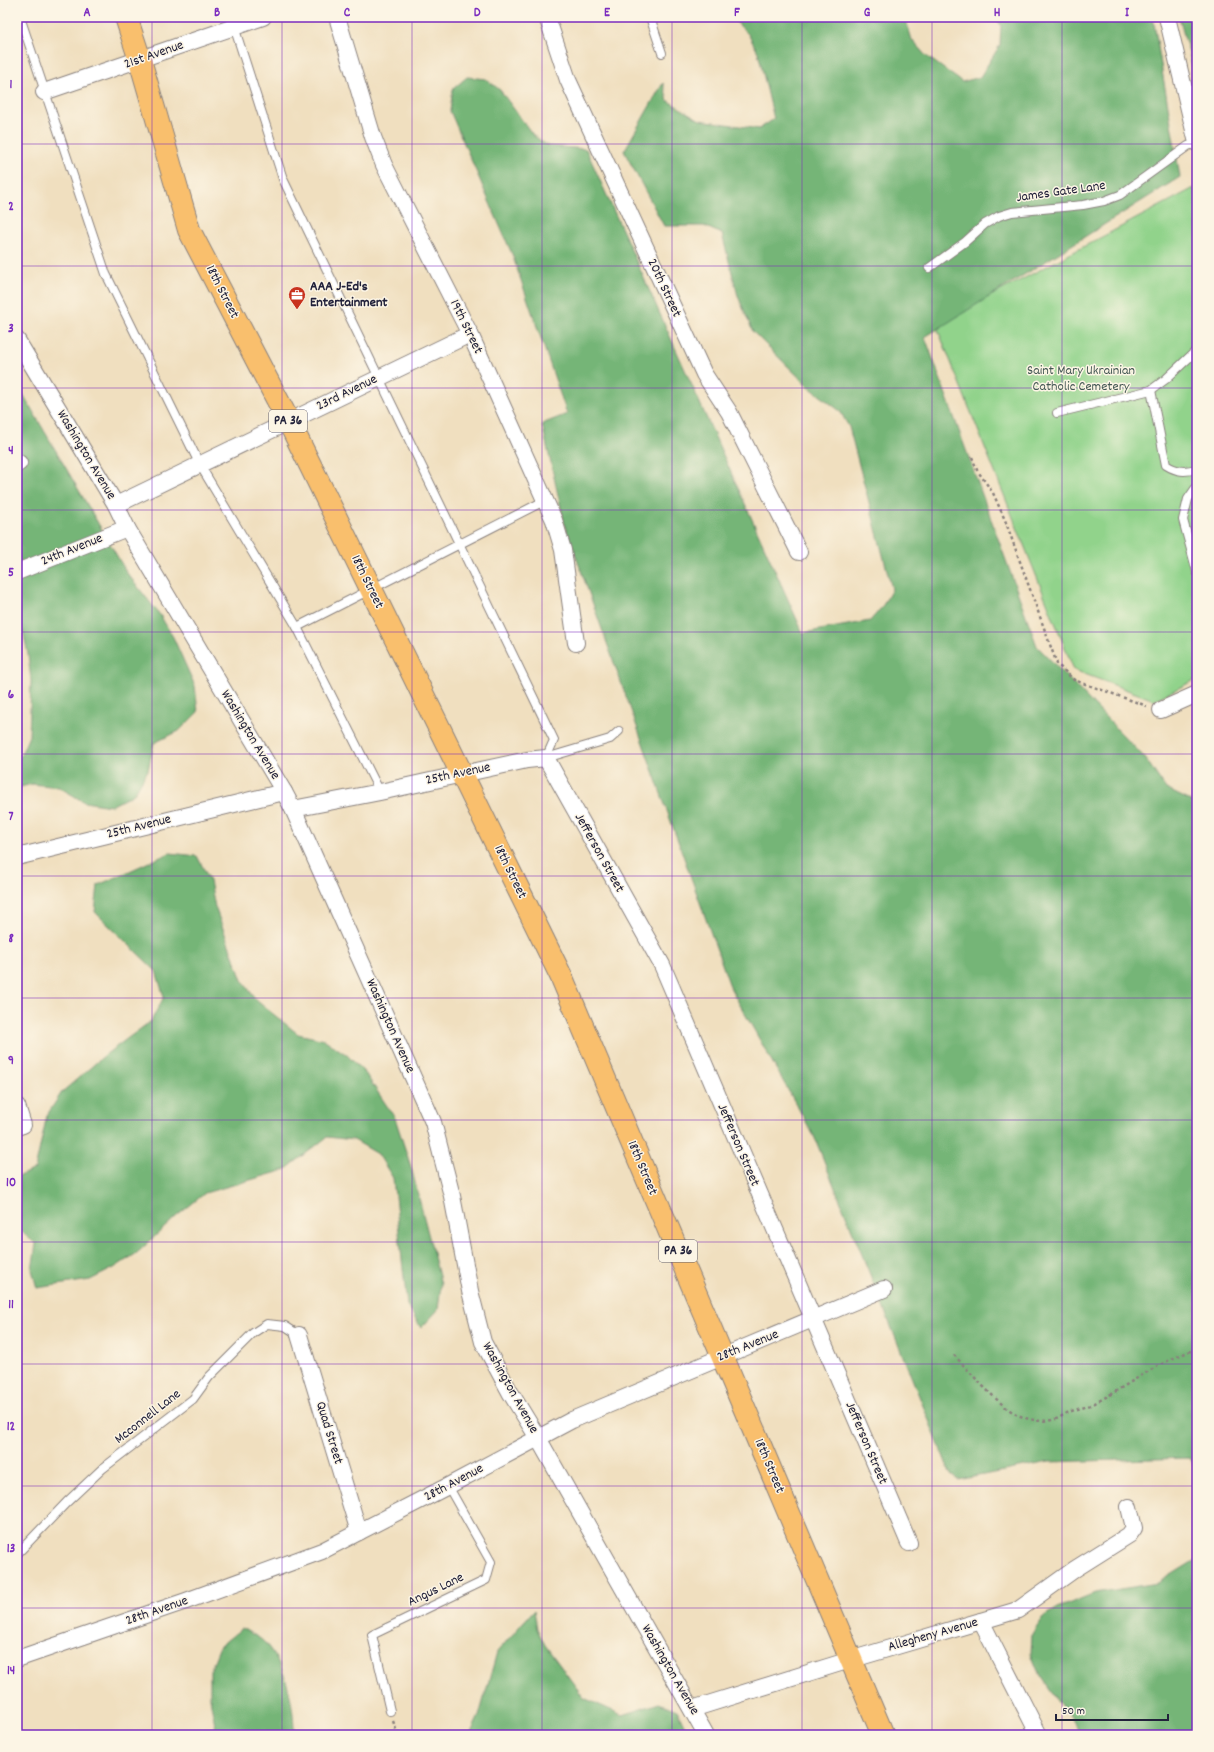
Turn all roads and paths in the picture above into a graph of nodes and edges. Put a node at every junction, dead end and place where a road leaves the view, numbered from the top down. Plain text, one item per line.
1 (20, 17) edge
2 (126, 17) edge
3 (263, 17) edge
4 (337, 17) edge
5 (547, 17) edge
6 (650, 17) edge
7 (1167, 17) edge
8 (232, 22) edge
9 (662, 53) dead end
10 (140, 60) junction
11 (44, 92) junction
12 (1197, 143) edge
13 (929, 268) dead end
14 (470, 334) junction
15 (17, 340) edge
16 (1197, 350) edge
17 (379, 377) junction
18 (1151, 390) junction
19 (1057, 413) dead end
20 (289, 422) junction
21 (972, 457) dead end
22 (200, 465) junction
23 (1197, 469) edge
24 (1197, 486) edge
25 (546, 500) junction
26 (116, 505) junction
27 (127, 528) junction
28 (459, 543) junction
29 (799, 552) dead end
30 (17, 572) edge
31 (1197, 572) edge
32 (371, 590) junction
33 (297, 627) junction
34 (576, 643) dead end
35 (1197, 694) edge
36 (1161, 710) joint
37 (619, 731) dead end
38 (546, 758) junction
39 (461, 773) junction
40 (284, 792) junction
41 (380, 792) junction
42 (293, 809) junction
43 (17, 857) edge
44 (17, 1106) edge
45 (20, 1126) edge
46 (884, 1289) dead end
47 (812, 1320) junction
48 (299, 1335) joint
49 (1197, 1349) edge
50 (954, 1355) dead end
51 (723, 1357) junction
52 (538, 1438) junction
53 (448, 1486) junction
54 (1129, 1507) dead end
55 (359, 1532) junction
56 (909, 1542) dead end
57 (17, 1554) edge
58 (981, 1622) junction
59 (17, 1659) edge
60 (850, 1660) junction
61 (692, 1709) junction
62 (390, 1711) dead end
63 (706, 1735) edge
64 (883, 1735) edge
65 (1039, 1735) edge

1 - 11 lane
2 - 10 main road, 18th Street / PA 36
3 - 8 street, 21st Avenue
4 - 14 street, 19th Street
5 - 29 street, 20th Street
6 - 9 lane
7 - 12 street
8 - 10 street, 21st Avenue
8 - 17 lane
10 - 11 street, 21st Avenue
10 - 20 main road, 18th Street / PA 36
11 - 22 lane
12 - 13 lane, James Gate Lane
14 - 17 street, 23rd Avenue
14 - 25 street, 19th Street
15 - 26 street, Washington Avenue
16 - 18 lane
17 - 20 street, 23rd Avenue
17 - 28 lane
18 - 19 lane
18 - 23 lane
20 - 22 street, 23rd Avenue
20 - 32 main road, 18th Street / PA 36
21 - 36 path
22 - 26 street, 23rd Avenue
22 - 33 lane
24 - 31 lane
25 - 28 lane
25 - 34 street, 19th Street
26 - 27 street, Washington Avenue
27 - 30 street, 24th Avenue
27 - 40 street, Washington Avenue
28 - 32 lane
28 - 38 lane
32 - 33 lane
32 - 39 main road, 18th Street / PA 36
33 - 41 lane
35 - 36 street
37 - 38 lane, 25th Avenue
38 - 39 street, 25th Avenue
38 - 47 street, Jefferson Street
39 - 41 street, 25th Avenue
39 - 51 main road, 18th Street / PA 36
40 - 42 street, Washington Avenue
40 - 43 street, 25th Avenue
41 - 42 street, 25th Avenue
42 - 52 street, Washington Avenue
44 - 45 street
46 - 47 street, 28th Avenue
47 - 51 street, 28th Avenue
47 - 56 street, Jefferson Street
48 - 55 street, Quad Street
48 - 57 lane, Mcconnell Lane
49 - 50 path
51 - 52 street, 28th Avenue
51 - 60 main road, 18th Street / PA 36
52 - 53 street, 28th Avenue
52 - 61 street, Washington Avenue
53 - 55 street, 28th Avenue
53 - 62 lane, Angus Lane
54 - 58 street, Allegheny Avenue
55 - 59 street, 28th Avenue
58 - 60 street, Allegheny Avenue
58 - 65 street
60 - 61 street, Allegheny Avenue
60 - 64 main road, 18th Street / PA 36
61 - 63 street, Washington Avenue

